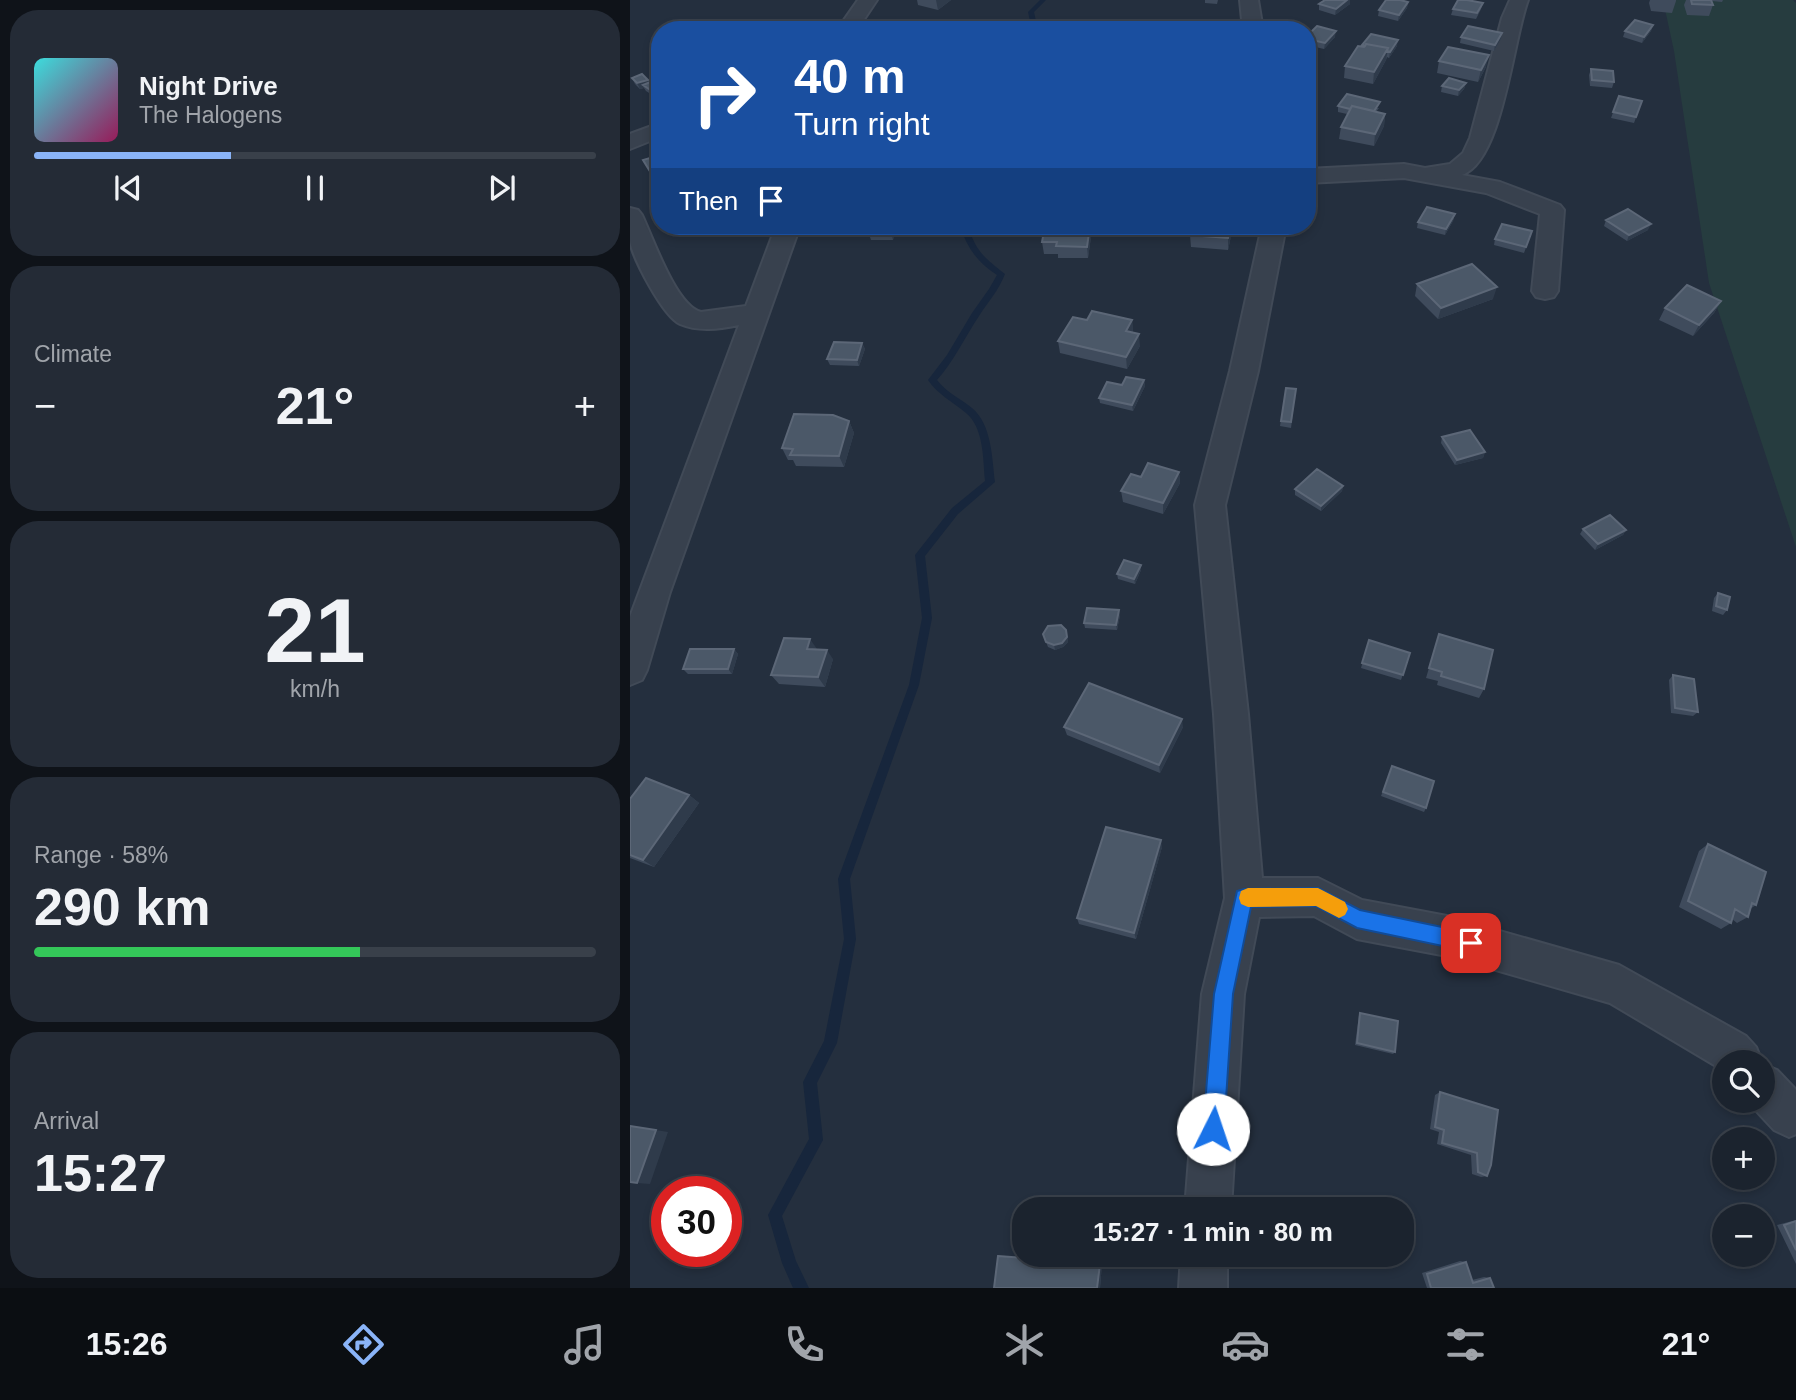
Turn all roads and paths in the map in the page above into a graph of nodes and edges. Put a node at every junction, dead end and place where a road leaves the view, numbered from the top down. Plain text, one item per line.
1 (868, 0) edge
2 (1249, 0) edge
3 (1520, 0) edge
4 (851, 21) edge
5 (1252, 21) edge
6 (651, 134) edge
7 (630, 142) edge
8 (1425, 174) junction
9 (1316, 176) edge
10 (630, 215) edge
11 (785, 235) edge
12 (1272, 235) edge
13 (1545, 290) dead end
14 (756, 313) junction
15 (630, 670) edge
16 (1244, 898) junction
17 (1729, 1050) edge
18 (1209, 1197) edge
19 (1204, 1267) edge
20 (1203, 1288) edge

1 - 4 street
2 - 5 street
3 - 8 street
6 - 7 street
8 - 9 street
8 - 13 street
10 - 14 street
11 - 14 street
12 - 16 street
14 - 15 street
16 - 17 street
16 - 18 street
19 - 20 street

